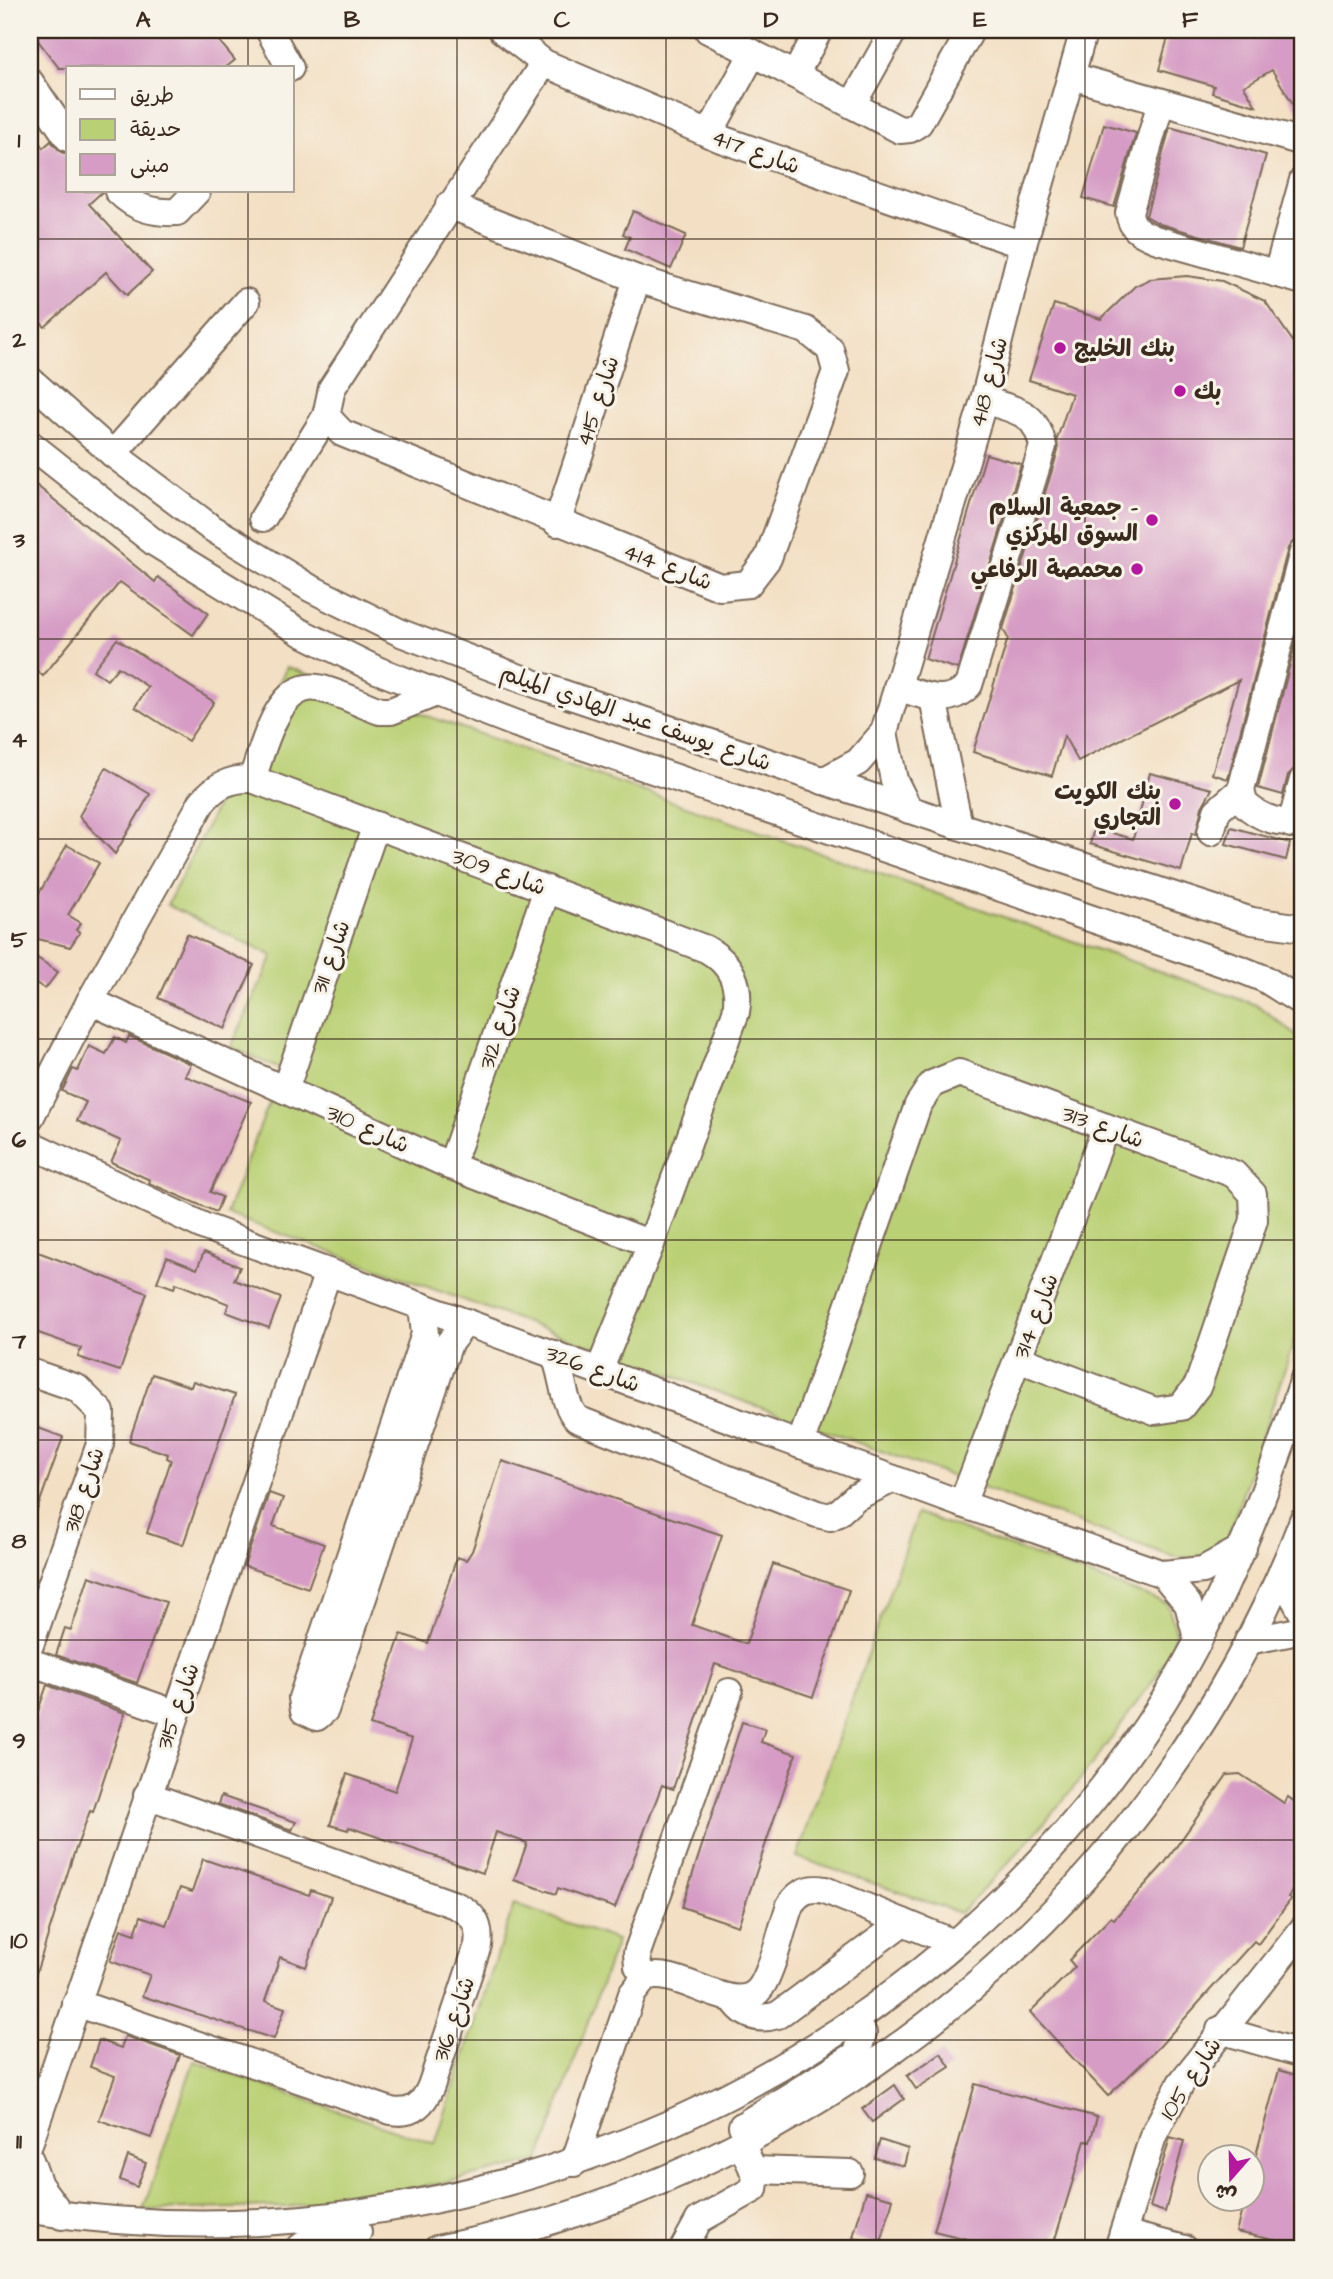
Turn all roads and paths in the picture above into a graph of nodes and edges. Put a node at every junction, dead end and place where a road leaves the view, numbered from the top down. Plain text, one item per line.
1 (270, 30) edge
2 (502, 30) edge
3 (708, 30) edge
4 (819, 30) edge
5 (894, 30) edge
6 (971, 30) edge
7 (1084, 30) edge
8 (753, 53) junction
9 (544, 63) junction
10 (289, 66) edge
11 (795, 75) junction
12 (1071, 76) junction
13 (30, 82) edge
14 (1161, 102) junction
15 (852, 105) junction
16 (709, 134) junction
17 (66, 135) edge
18 (1303, 142) edge
19 (1303, 180) edge
20 (119, 192) edge
21 (196, 192) edge
22 (449, 205) junction
23 (1023, 244) junction
24 (1277, 274) junction
25 (637, 279) junction
26 (1303, 281) edge
27 (246, 302) dead end
28 (30, 380) edge
29 (984, 400) junction
30 (326, 415) junction
31 (30, 444) edge
32 (113, 454) junction
33 (263, 518) dead end
34 (557, 523) junction
35 (155, 543) junction
36 (1303, 552) edge
37 (366, 617) junction
38 (401, 633) junction
39 (377, 670) junction
40 (897, 687) junction
41 (436, 693) junction
42 (933, 698) junction
43 (884, 732) junction
44 (253, 779) junction
45 (1303, 780) edge
46 (823, 781) junction
47 (1241, 789) junction
48 (909, 810) junction
49 (1297, 821) edge
50 (376, 825) junction
51 (959, 826) junction
52 (1211, 832) dead end
53 (547, 889) junction
54 (1303, 928) edge
55 (90, 1001) junction
56 (1303, 1003) edge
57 (285, 1090) junction
58 (30, 1118) edge
59 (1105, 1127) junction
60 (30, 1144) edge
61 (451, 1166) junction
62 (651, 1244) junction
63 (328, 1272) junction
64 (422, 1306) junction
65 (466, 1322) junction
66 (554, 1354) junction
67 (1019, 1359) junction
68 (599, 1371) junction
69 (30, 1372) edge
70 (1303, 1381) edge
71 (800, 1445) junction
72 (892, 1479) junction
73 (962, 1504) junction
74 (1303, 1520) edge
75 (1243, 1548) junction
76 (1286, 1564) junction
77 (1163, 1574) junction
78 (1303, 1614) edge
79 (1303, 1630) edge
80 (1248, 1640) junction
81 (1198, 1642) junction
82 (30, 1645) edge
83 (30, 1662) edge
84 (729, 1692) dead end
85 (174, 1713) junction
86 (147, 1795) junction
87 (903, 1922) junction
88 (1303, 1929) edge
89 (954, 1943) junction
90 (645, 1978) junction
91 (733, 1999) junction
92 (76, 2003) junction
93 (855, 2020) junction
94 (1220, 2030) junction
95 (1303, 2054) edge
96 (39, 2080) edge
97 (30, 2141) edge
98 (741, 2143) junction
99 (30, 2160) edge
100 (574, 2163) junction
101 (753, 2170) junction
102 (850, 2173) dead end
103 (658, 2180) junction
104 (444, 2201) junction
105 (30, 2210) edge
106 (62, 2216) junction
107 (1121, 2241) edge
108 (298, 2249) edge
109 (437, 2249) edge
110 (683, 2249) edge
111 (1185, 2249) edge

1 - 10 street
2 - 9 street, شارع 417
3 - 8 street
4 - 11 street
5 - 15 street
6 - 15 street
7 - 12 street, شارع 418
8 - 11 street
8 - 16 street
9 - 16 street, شارع 417
9 - 22 street
11 - 15 street
12 - 14 street
12 - 23 street, شارع 418
13 - 17 street
14 - 18 street
14 - 24 street
16 - 23 street, شارع 417
19 - 24 street
20 - 21 street
22 - 25 street, شارع 414
22 - 30 street
23 - 29 street, شارع 418
24 - 26 street
25 - 34 street, شارع 415
25 - 34 street, شارع 414
27 - 32 street
28 - 32 street, شارع يوسف عبد الهادي الميلم
29 - 40 street, شارع 418
29 - 42 street
30 - 33 street
30 - 34 street, شارع 414
31 - 35 street, شارع يوسف عبد الهادي الميلم
32 - 37 street, شارع يوسف عبد الهادي الميلم
35 - 37 street
35 - 39 street, شارع يوسف عبد الهادي الميلم
36 - 47 street
37 - 38 street, شارع يوسف عبد الهادي الميلم
38 - 39 street
38 - 46 street, شارع يوسف عبد الهادي الميلم
39 - 41 street, شارع يوسف عبد الهادي الميلم
40 - 42 street
40 - 43 street, شارع 418
41 - 44 street
41 - 56 street, شارع يوسف عبد الهادي الميلم
42 - 51 street
43 - 46 street, شارع 418
43 - 48 street, شارع 418
44 - 50 street, شارع 309
44 - 55 street
45 - 49 street
46 - 48 street, شارع يوسف عبد الهادي الميلم
47 - 49 street
47 - 52 street
48 - 51 street, شارع يوسف عبد الهادي الميلم
50 - 53 street, شارع 309
50 - 57 street, شارع 311
51 - 54 street, شارع يوسف عبد الهادي الميلم
53 - 61 street, شارع 312
53 - 62 street, شارع 309
55 - 57 street, شارع 310
55 - 58 street
57 - 61 street, شارع 310
59 - 67 street, شارع 314
59 - 67 street, شارع 313
59 - 71 street, شارع 313
60 - 63 street, شارع 326
61 - 62 street, شارع 310
62 - 68 street, شارع 309
63 - 64 street, شارع 326
63 - 85 street, شارع 315
64 - 65 street, شارع 326
64 - 65 street
65 - 66 street, شارع 326
66 - 68 street, شارع 326
66 - 72 street
67 - 73 street, شارع 314
68 - 71 street, شارع 326
69 - 82 street, شارع 318
70 - 75 street
71 - 72 street, شارع 326
72 - 73 street, شارع 326
73 - 77 street, شارع 326
74 - 76 street
75 - 77 street, شارع 326
75 - 81 street
76 - 78 street
76 - 80 street
77 - 81 street
79 - 80 street
80 - 98 street
81 - 89 street
83 - 85 street
84 - 90 street
85 - 86 street, شارع 315
86 - 92 street, شارع 315
86 - 92 street, شارع 316
87 - 89 street
87 - 91 street
87 - 91 street
88 - 94 street, شارع 105
89 - 93 street
90 - 91 street
90 - 100 street
92 - 96 street, شارع 315
93 - 100 street
93 - 103 street
94 - 95 street
94 - 107 street, شارع 105
96 - 97 street, شارع 315
98 - 101 street
98 - 103 street
99 - 106 street
100 - 104 street
101 - 102 street
101 - 110 street
103 - 109 street
104 - 106 street
104 - 108 street
105 - 106 street
107 - 111 street

